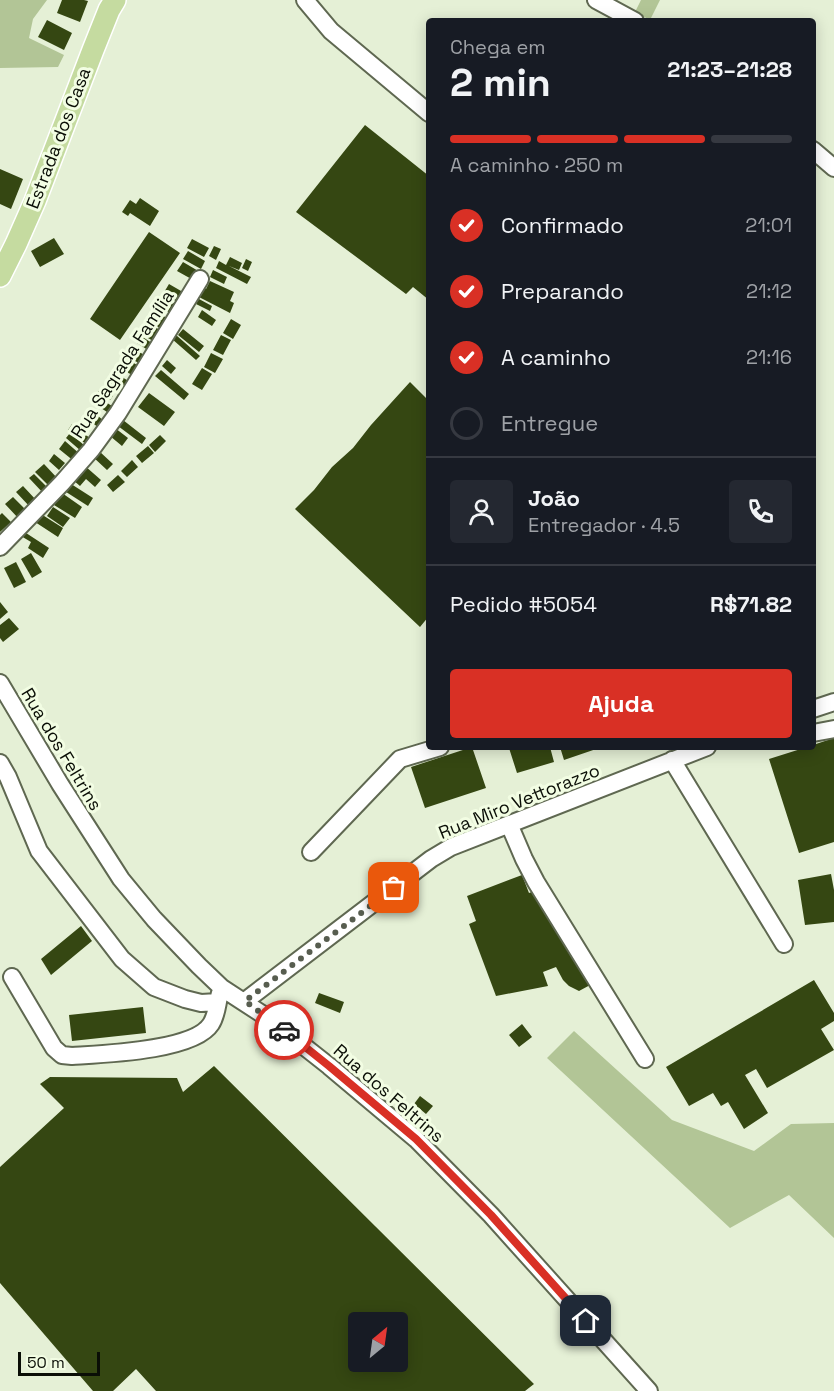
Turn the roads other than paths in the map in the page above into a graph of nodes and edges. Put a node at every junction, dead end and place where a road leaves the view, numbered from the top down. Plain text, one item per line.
1 (105, 0) edge
2 (115, 0) edge
3 (305, 0) edge
4 (596, 0) edge
5 (629, 18) edge
6 (426, 110) edge
7 (816, 153) edge
8 (834, 168) edge
9 (0, 260) edge
10 (0, 276) edge
11 (200, 279) dead end
12 (0, 547) edge
13 (0, 683) edge
14 (834, 702) edge
15 (816, 708) edge
16 (834, 729) edge
17 (816, 732) edge
18 (430, 750) edge
19 (699, 750) edge
20 (672, 760) junction
21 (0, 763) edge
22 (509, 824) junction
23 (311, 852) dead end
24 (784, 944) dead end
25 (12, 977) dead end
26 (220, 995) junction
27 (245, 1001) junction
28 (645, 1059) dead end
29 (649, 1391) edge

1 - 9 main road, Estrada dos Casa
2 - 10 main road, Estrada dos Casa
3 - 6 street
4 - 5 street
7 - 8 street
11 - 12 street, Rua Sagrada Família
13 - 26 street, Rua dos Feltrins
14 - 15 street
16 - 17 street
18 - 23 street
19 - 20 street, Rua Miro Vettorazzo
20 - 22 street, Rua Miro Vettorazzo
20 - 24 street
21 - 26 street
22 - 27 street, Rua Miro Vettorazzo
22 - 28 street
25 - 26 street
26 - 27 street, Rua dos Feltrins
27 - 29 street, Rua dos Feltrins

